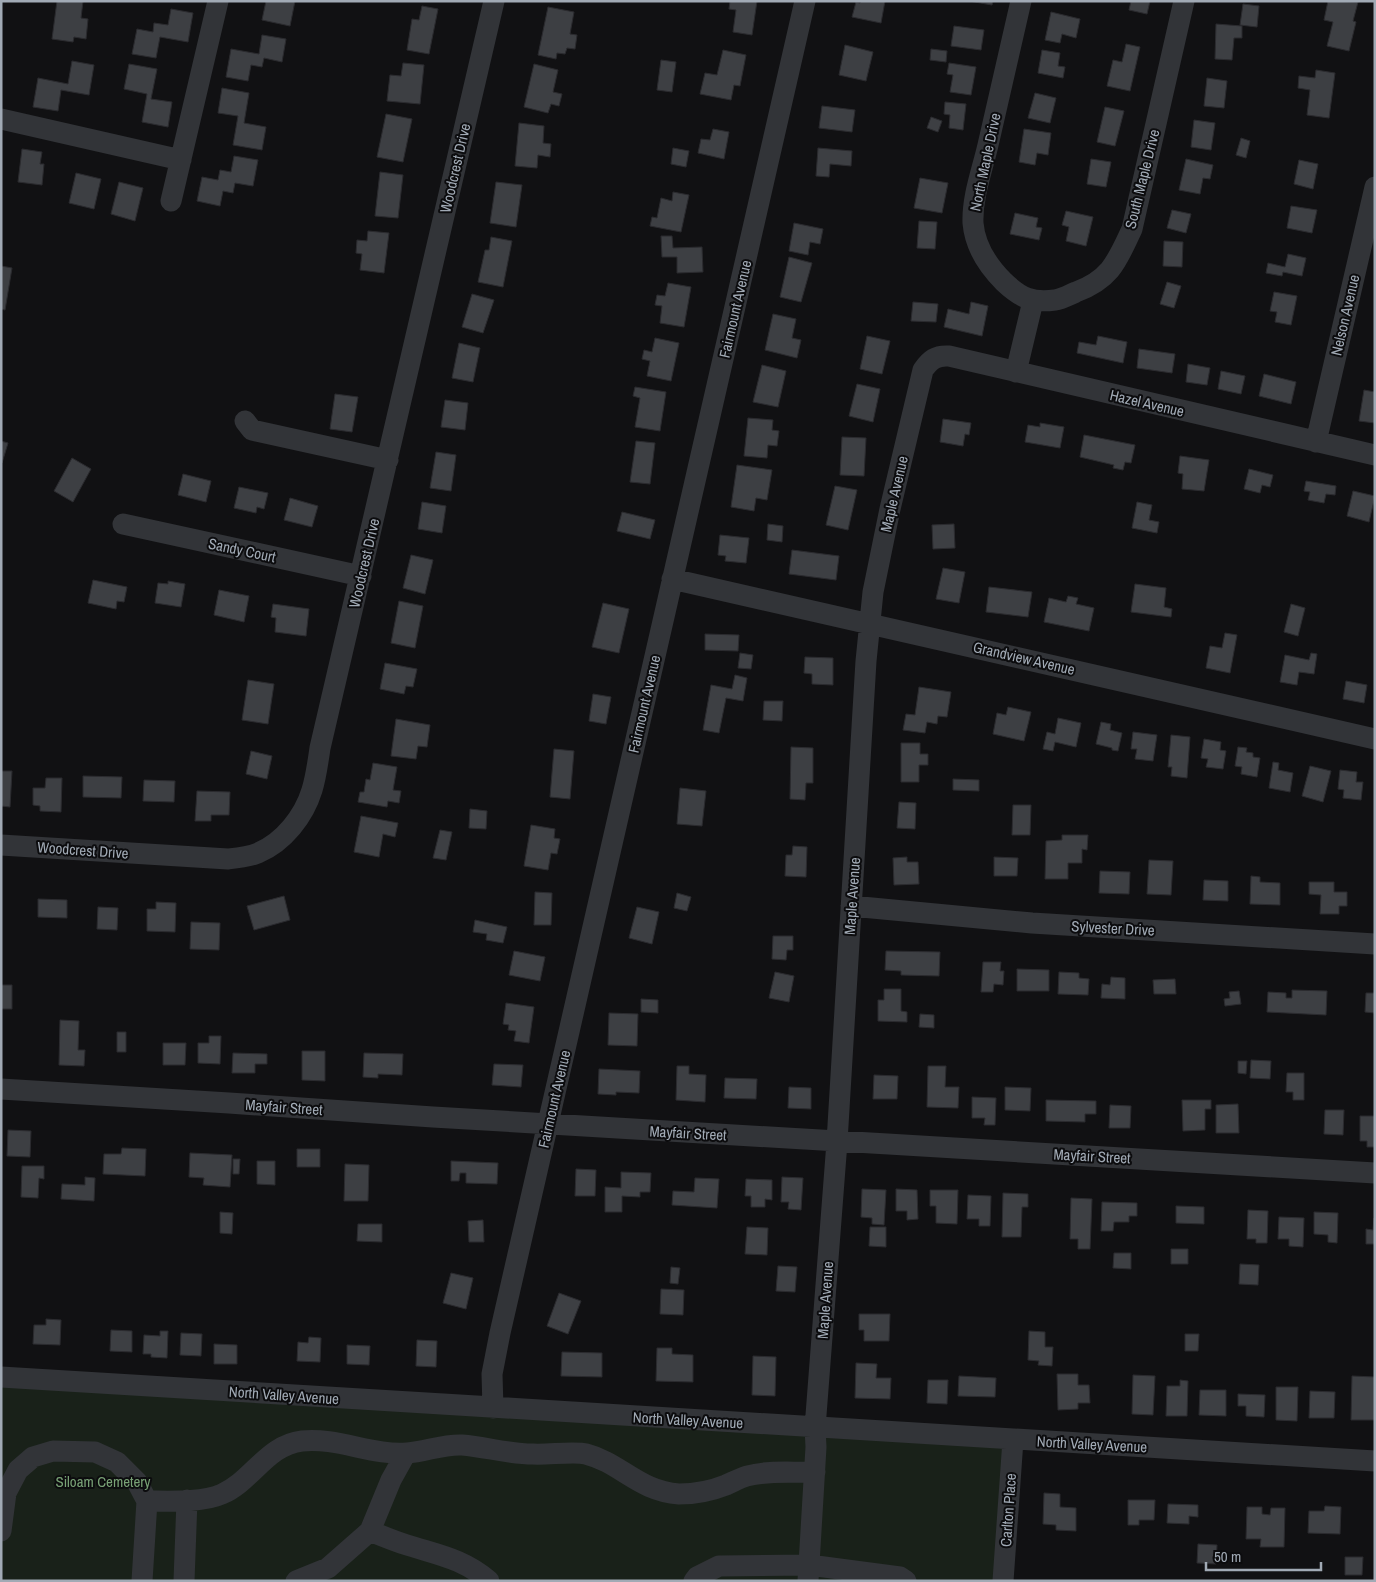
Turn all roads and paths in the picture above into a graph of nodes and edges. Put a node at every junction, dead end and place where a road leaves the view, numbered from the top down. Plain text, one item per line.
1 (218, 1) edge
2 (494, 1) edge
3 (806, 1) edge
4 (1021, 1) edge
5 (1184, 1) edge
6 (1, 119) edge
7 (181, 160) junction
8 (1375, 188) edge
9 (171, 200) dead end
10 (1032, 301) junction
11 (924, 369) joint
12 (1016, 372) junction
13 (245, 421) dead end
14 (1316, 442) junction
15 (1375, 455) edge
16 (388, 460) junction
17 (123, 524) dead end
18 (361, 576) junction
19 (672, 579) junction
20 (870, 623) junction
21 (1375, 739) edge
22 (1, 845) edge
23 (851, 906) junction
24 (1375, 944) edge
25 (1, 1089) edge
26 (548, 1124) junction
27 (837, 1142) junction
28 (1375, 1173) edge
29 (1, 1377) edge
30 (492, 1408) junction
31 (815, 1428) junction
32 (1013, 1440) junction
33 (406, 1453) junction
34 (1375, 1462) edge
35 (815, 1472) junction
36 (187, 1500) junction
37 (147, 1501) junction
38 (1, 1531) edge
39 (370, 1531) junction
40 (809, 1573) edge
41 (324, 1574) edge
42 (142, 1581) edge
43 (184, 1581) edge
44 (296, 1581) edge
45 (489, 1581) edge
46 (694, 1581) edge
47 (906, 1581) edge
48 (1003, 1581) edge

1 - 7 street
2 - 16 street, Woodcrest Drive
3 - 19 street, Fairmount Avenue
4 - 10 street, North Maple Drive
5 - 10 street, South Maple Drive
6 - 7 street
7 - 9 street
8 - 14 street, Nelson Avenue
10 - 12 street
11 - 12 street, Hazel Avenue
11 - 20 street, Maple Avenue
12 - 14 street, Hazel Avenue
13 - 16 street
14 - 15 street, Hazel Avenue
16 - 18 street, Woodcrest Drive
17 - 18 street, Sandy Court
18 - 22 street, Woodcrest Drive
19 - 20 street, Grandview Avenue
19 - 26 street, Fairmount Avenue
20 - 21 street, Grandview Avenue
20 - 23 street, Maple Avenue
23 - 24 street, Sylvester Drive
23 - 27 street, Maple Avenue
25 - 26 street, Mayfair Street
26 - 27 street, Mayfair Street
26 - 30 street, Fairmount Avenue
27 - 28 street, Mayfair Street
27 - 31 street, Maple Avenue
29 - 30 street, North Valley Avenue
30 - 31 street, North Valley Avenue
31 - 32 street, North Valley Avenue
31 - 35 street, Maple Avenue
32 - 34 street, North Valley Avenue
32 - 48 street, Carlton Place
33 - 35 street
33 - 36 street
33 - 39 street
35 - 40 street, Maple Avenue
36 - 37 street
36 - 43 street
37 - 38 street
37 - 42 street
39 - 41 street
39 - 45 street
40 - 46 street
40 - 47 street
41 - 44 street

